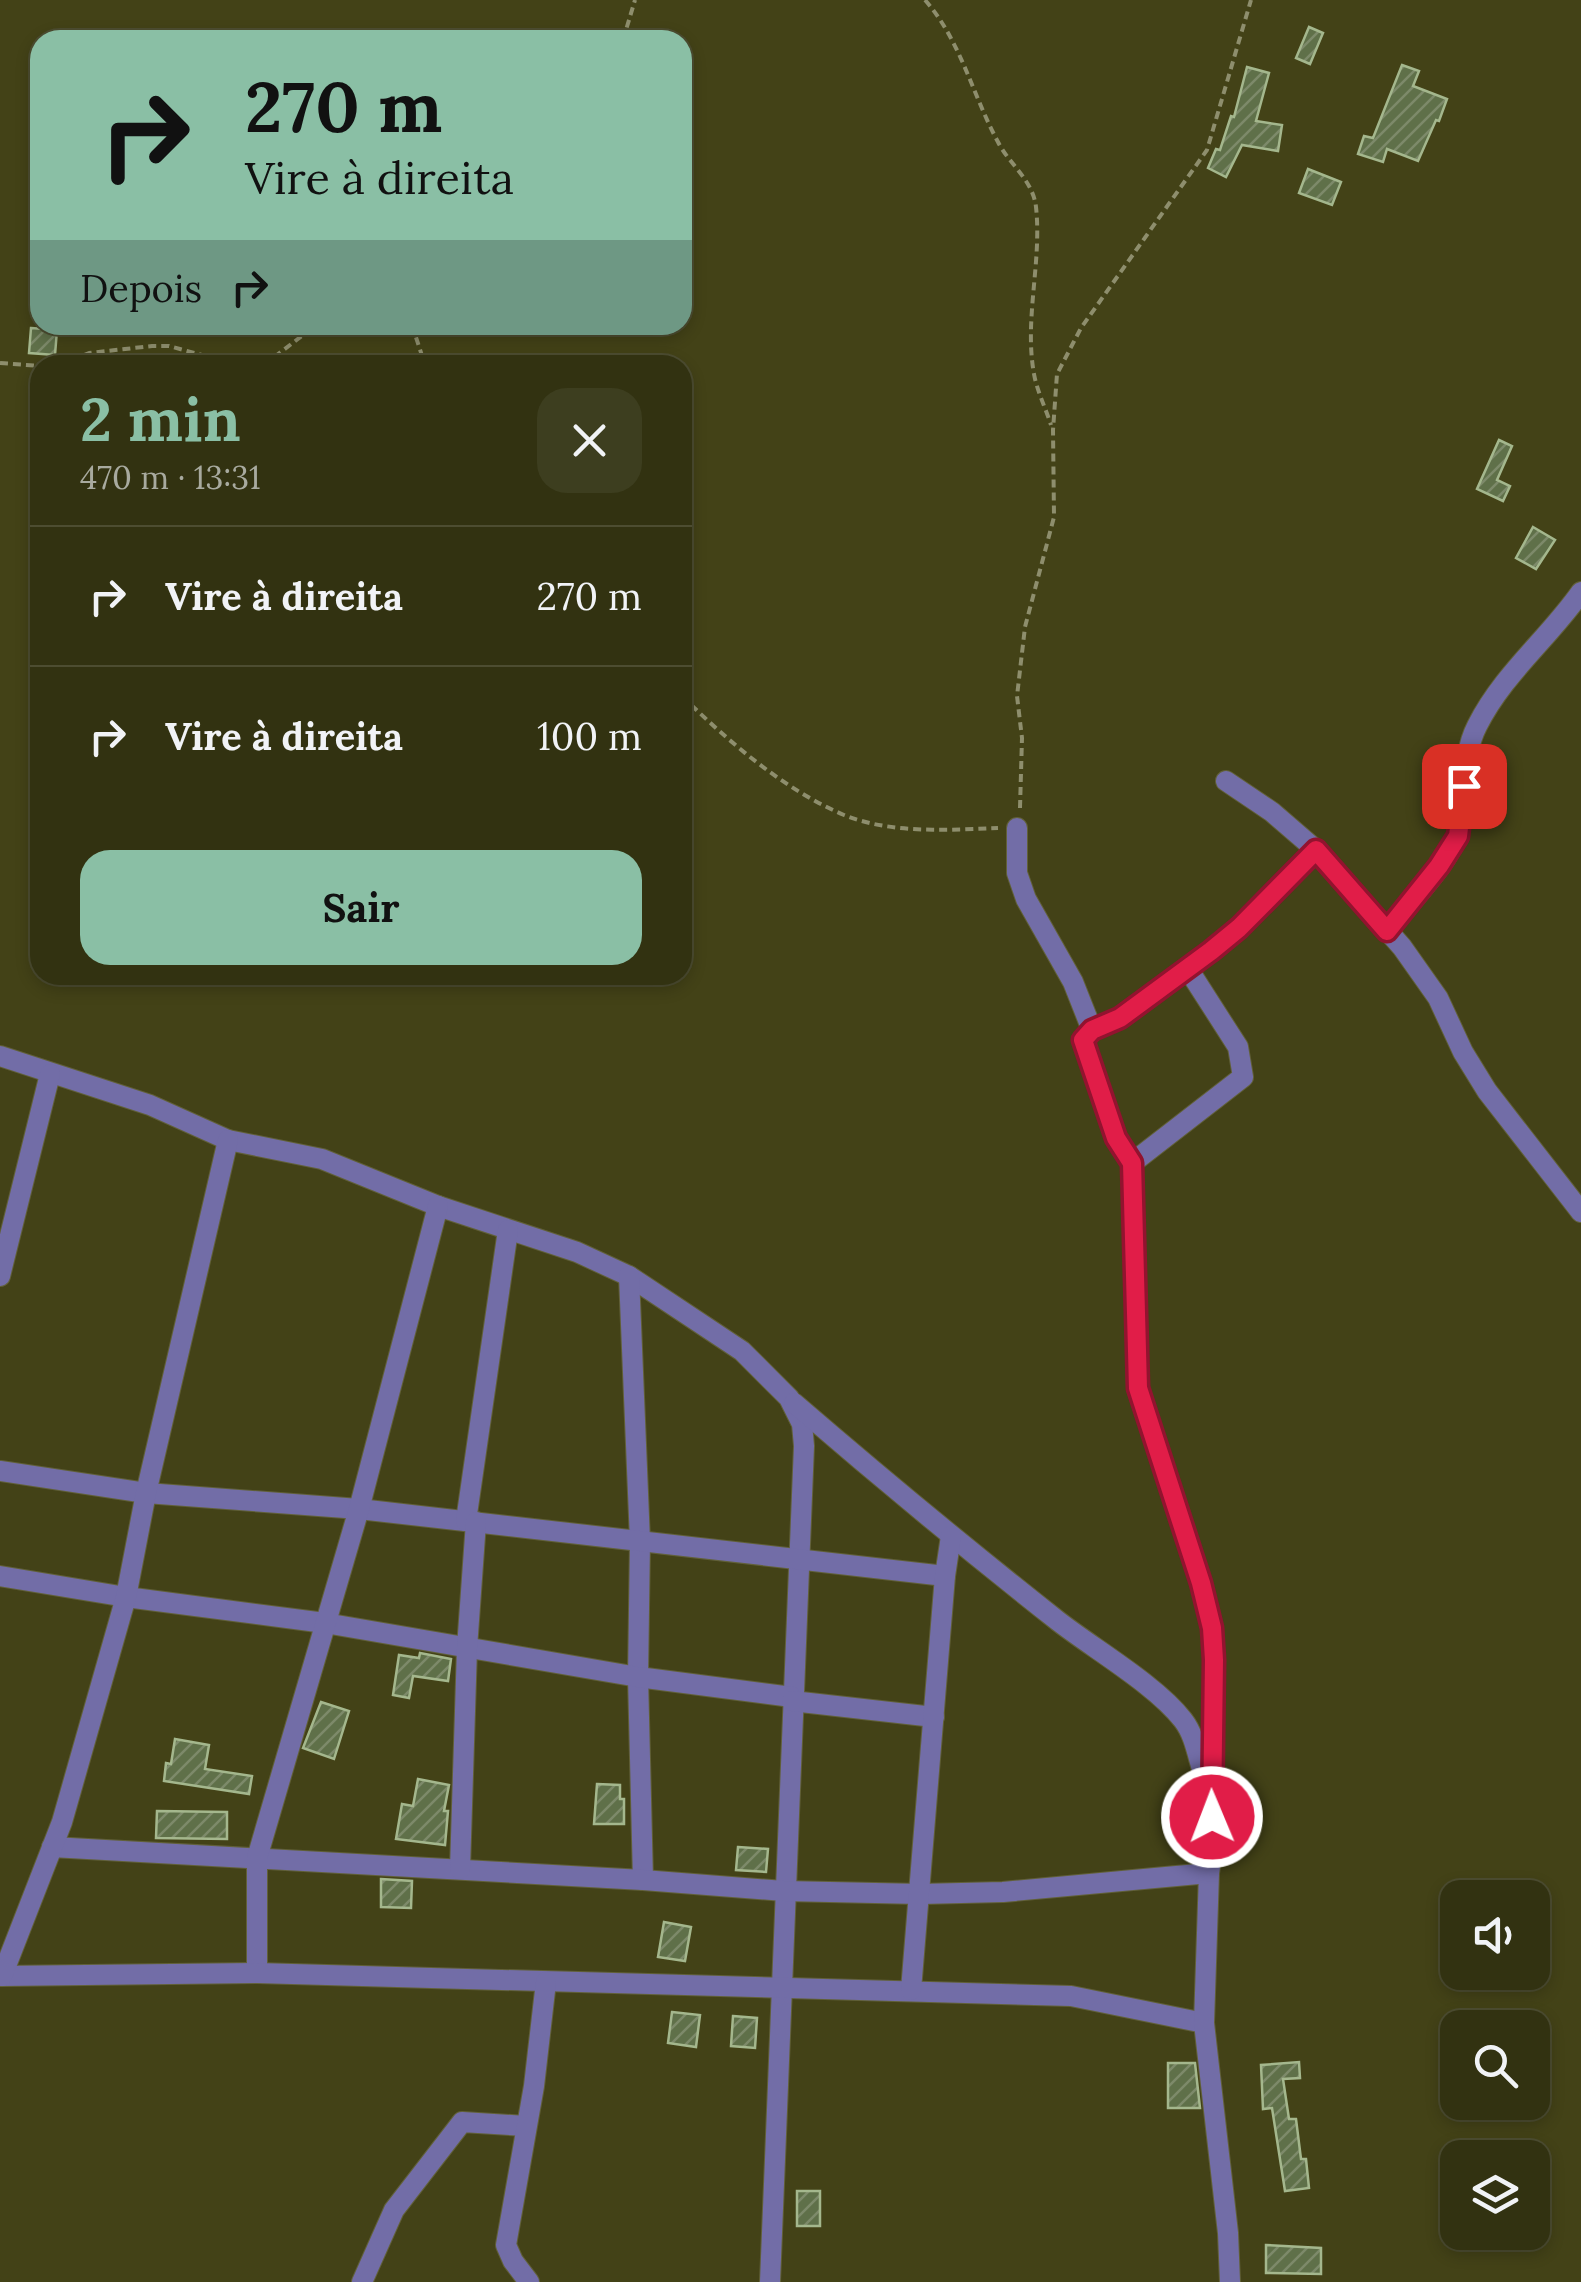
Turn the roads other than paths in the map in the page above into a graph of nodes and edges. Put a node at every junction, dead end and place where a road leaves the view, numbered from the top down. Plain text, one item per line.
1 (1581, 592) edge
2 (1226, 781) dead end
3 (1017, 828) road end
4 (1316, 850) junction
5 (1387, 931) junction
6 (1188, 969) junction
7 (1092, 1030) junction
8 (0, 1056) edge
9 (50, 1074) junction
10 (228, 1140) junction
11 (1132, 1163) junction
12 (438, 1206) junction
13 (1580, 1209) edge
14 (508, 1230) junction
15 (0, 1276) edge
16 (629, 1276) junction
17 (789, 1398) junction
18 (0, 1471) edge
19 (146, 1493) junction
20 (360, 1509) junction
21 (471, 1522) junction
22 (951, 1536) junction
23 (640, 1541) junction
24 (798, 1560) junction
25 (0, 1576) edge
26 (945, 1576) junction
27 (126, 1597) junction
28 (325, 1624) junction
29 (467, 1648) junction
30 (638, 1678) junction
31 (792, 1699) junction
32 (934, 1717) junction
33 (1211, 1794) junction
34 (52, 1847) junction
35 (257, 1858) junction
36 (460, 1870) junction
37 (1210, 1873) junction
38 (643, 1880) junction
39 (784, 1892) junction
40 (920, 1894) junction
41 (257, 1973) junction
42 (1, 1976) edge
43 (546, 1982) junction
44 (784, 1989) junction
45 (912, 1990) junction
46 (1204, 2023) junction
47 (526, 2126) junction
48 (362, 2282) edge
49 (530, 2282) edge
50 (770, 2282) edge
51 (1230, 2282) edge

1 - 5 street
2 - 4 street
3 - 7 street
4 - 5 street
4 - 6 street
5 - 13 street
6 - 7 street
6 - 11 street
7 - 11 street
8 - 9 street
9 - 10 street
9 - 15 street
10 - 12 street
10 - 19 street
11 - 33 street
12 - 14 street
12 - 20 street
14 - 16 street
14 - 21 street
16 - 17 street
16 - 23 street
17 - 22 street
17 - 24 street
18 - 19 street
19 - 20 street
19 - 27 street
20 - 21 street
20 - 28 street
21 - 23 street
21 - 29 street
22 - 26 street
22 - 33 street
23 - 24 street
23 - 30 street
24 - 26 street
24 - 31 street
25 - 27 street
26 - 32 street
27 - 28 street
27 - 34 street
28 - 29 street
28 - 35 street
29 - 30 street
29 - 36 street
30 - 31 street
30 - 38 street
31 - 32 street
31 - 39 street
32 - 40 street
33 - 37 street
34 - 35 street
34 - 42 street
35 - 36 street
35 - 41 street
36 - 38 street
37 - 40 street
37 - 46 street
38 - 39 street
39 - 40 street
39 - 44 street
40 - 45 street
41 - 42 street
41 - 43 street
43 - 44 street
43 - 47 street
44 - 45 street
44 - 50 street
45 - 46 street
46 - 51 street
47 - 48 street
47 - 49 street

